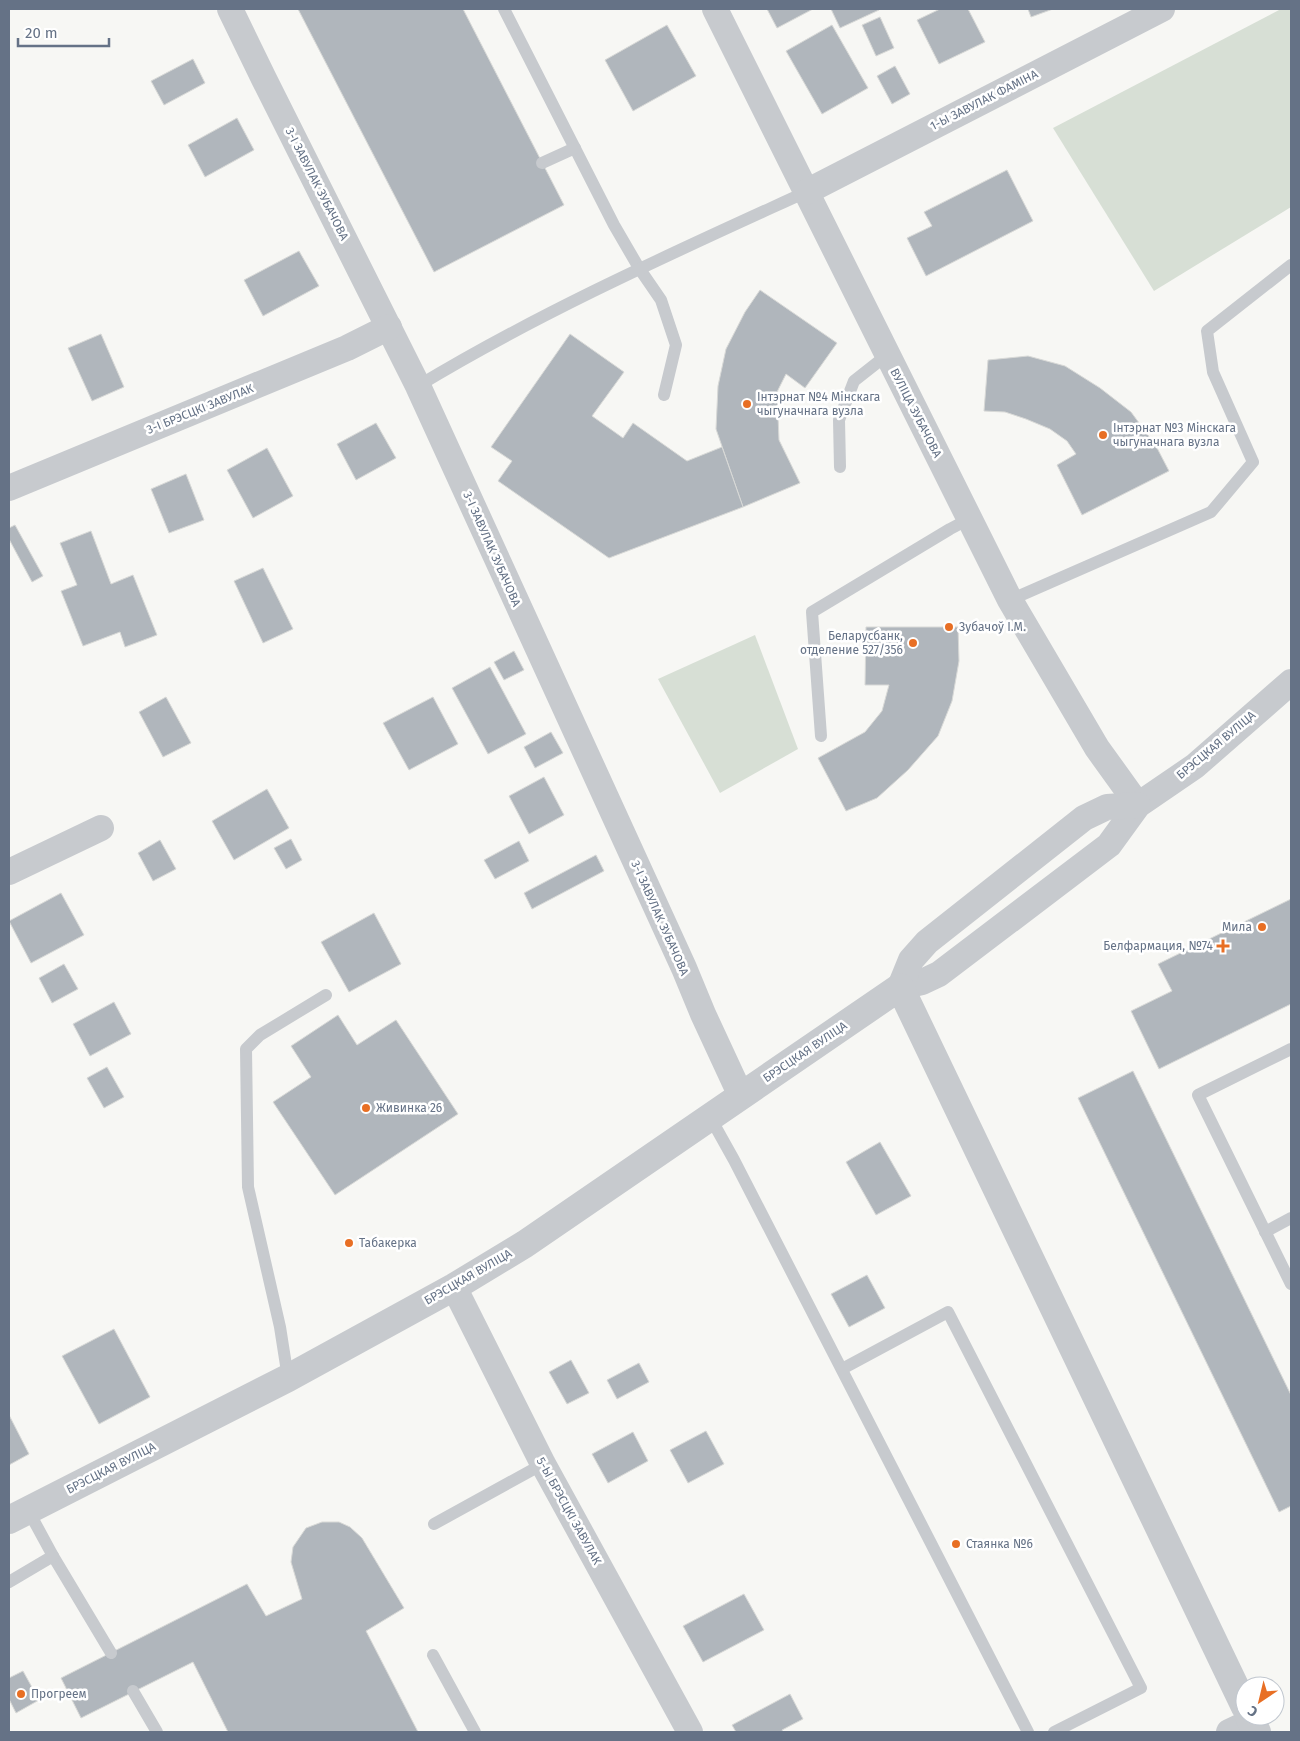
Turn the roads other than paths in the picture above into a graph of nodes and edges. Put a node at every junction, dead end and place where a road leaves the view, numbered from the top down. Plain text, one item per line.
1 (230, 9) edge
2 (504, 9) edge
3 (715, 9) edge
4 (1162, 9) edge
5 (575, 148) junction
6 (542, 163) dead end
7 (806, 192) junction
8 (1291, 265) edge
9 (639, 268) junction
10 (389, 327) junction
11 (887, 354) junction
12 (418, 386) junction
13 (664, 395) dead end
14 (840, 467) dead end
15 (9, 488) edge
16 (969, 519) junction
17 (1010, 600) junction
18 (1291, 682) edge
19 (821, 736) dead end
20 (1138, 804) junction
21 (101, 828) dead end
22 (9, 872) edge
23 (900, 987) junction
24 (326, 995) dead end
25 (1291, 1049) edge
26 (741, 1096) junction
27 (710, 1117) junction
28 (1291, 1218) edge
29 (1265, 1232) junction
30 (1291, 1284) edge
31 (454, 1287) junction
32 (842, 1369) junction
33 (288, 1378) junction
34 (543, 1464) junction
35 (18, 1515) edge
36 (434, 1524) dead end
37 (53, 1556) junction
38 (9, 1582) edge
39 (111, 1653) dead end
40 (433, 1655) dead end
41 (133, 1691) dead end
42 (1235, 1699) edge
43 (157, 1732) edge
44 (475, 1732) edge
45 (690, 1732) edge
46 (1028, 1732) edge
47 (1054, 1732) edge

1 - 10 street, 3-І ЗАВУЛАК ЗУБАЧОВА
2 - 5 lane
3 - 7 street, ВУЛІЦА ЗУБАЧОВА
4 - 7 street, 1-Ы ЗАВУЛАК ФАМІНА
5 - 6 lane
5 - 9 lane
7 - 9 lane
7 - 11 street, ВУЛІЦА ЗУБАЧОВА
8 - 17 lane
9 - 12 lane
9 - 13 lane
10 - 12 street, 3-І ЗАВУЛАК ЗУБАЧОВА
10 - 15 street, 3-І БРЭСЦКІ ЗАВУЛАК
11 - 14 lane
11 - 16 street, ВУЛІЦА ЗУБАЧОВА
12 - 26 street, 3-І ЗАВУЛАК ЗУБАЧОВА
16 - 17 street, ВУЛІЦА ЗУБАЧОВА
16 - 19 lane
17 - 20 street, ВУЛІЦА ЗУБАЧОВА
18 - 20 street, БРЭСЦКАЯ ВУЛІЦА
20 - 23 street, БРЭСЦКАЯ ВУЛІЦА
20 - 23 street, БРЭСЦКАЯ ВУЛІЦА
21 - 22 street
23 - 26 street, БРЭСЦКАЯ ВУЛІЦА
23 - 42 street
24 - 33 lane
25 - 29 lane
26 - 27 street, БРЭСЦКАЯ ВУЛІЦА
27 - 31 street, БРЭСЦКАЯ ВУЛІЦА
27 - 32 lane
28 - 29 lane
29 - 30 lane
31 - 33 street, БРЭСЦКАЯ ВУЛІЦА
31 - 34 street, 5-Ы БРЭСЦКІ ЗАВУЛАК
32 - 46 lane
32 - 47 lane
33 - 35 street, БРЭСЦКАЯ ВУЛІЦА
34 - 36 lane
34 - 45 street, 5-Ы БРЭСЦКІ ЗАВУЛАК
35 - 37 lane
37 - 38 lane
37 - 39 lane
40 - 44 lane
41 - 43 lane

